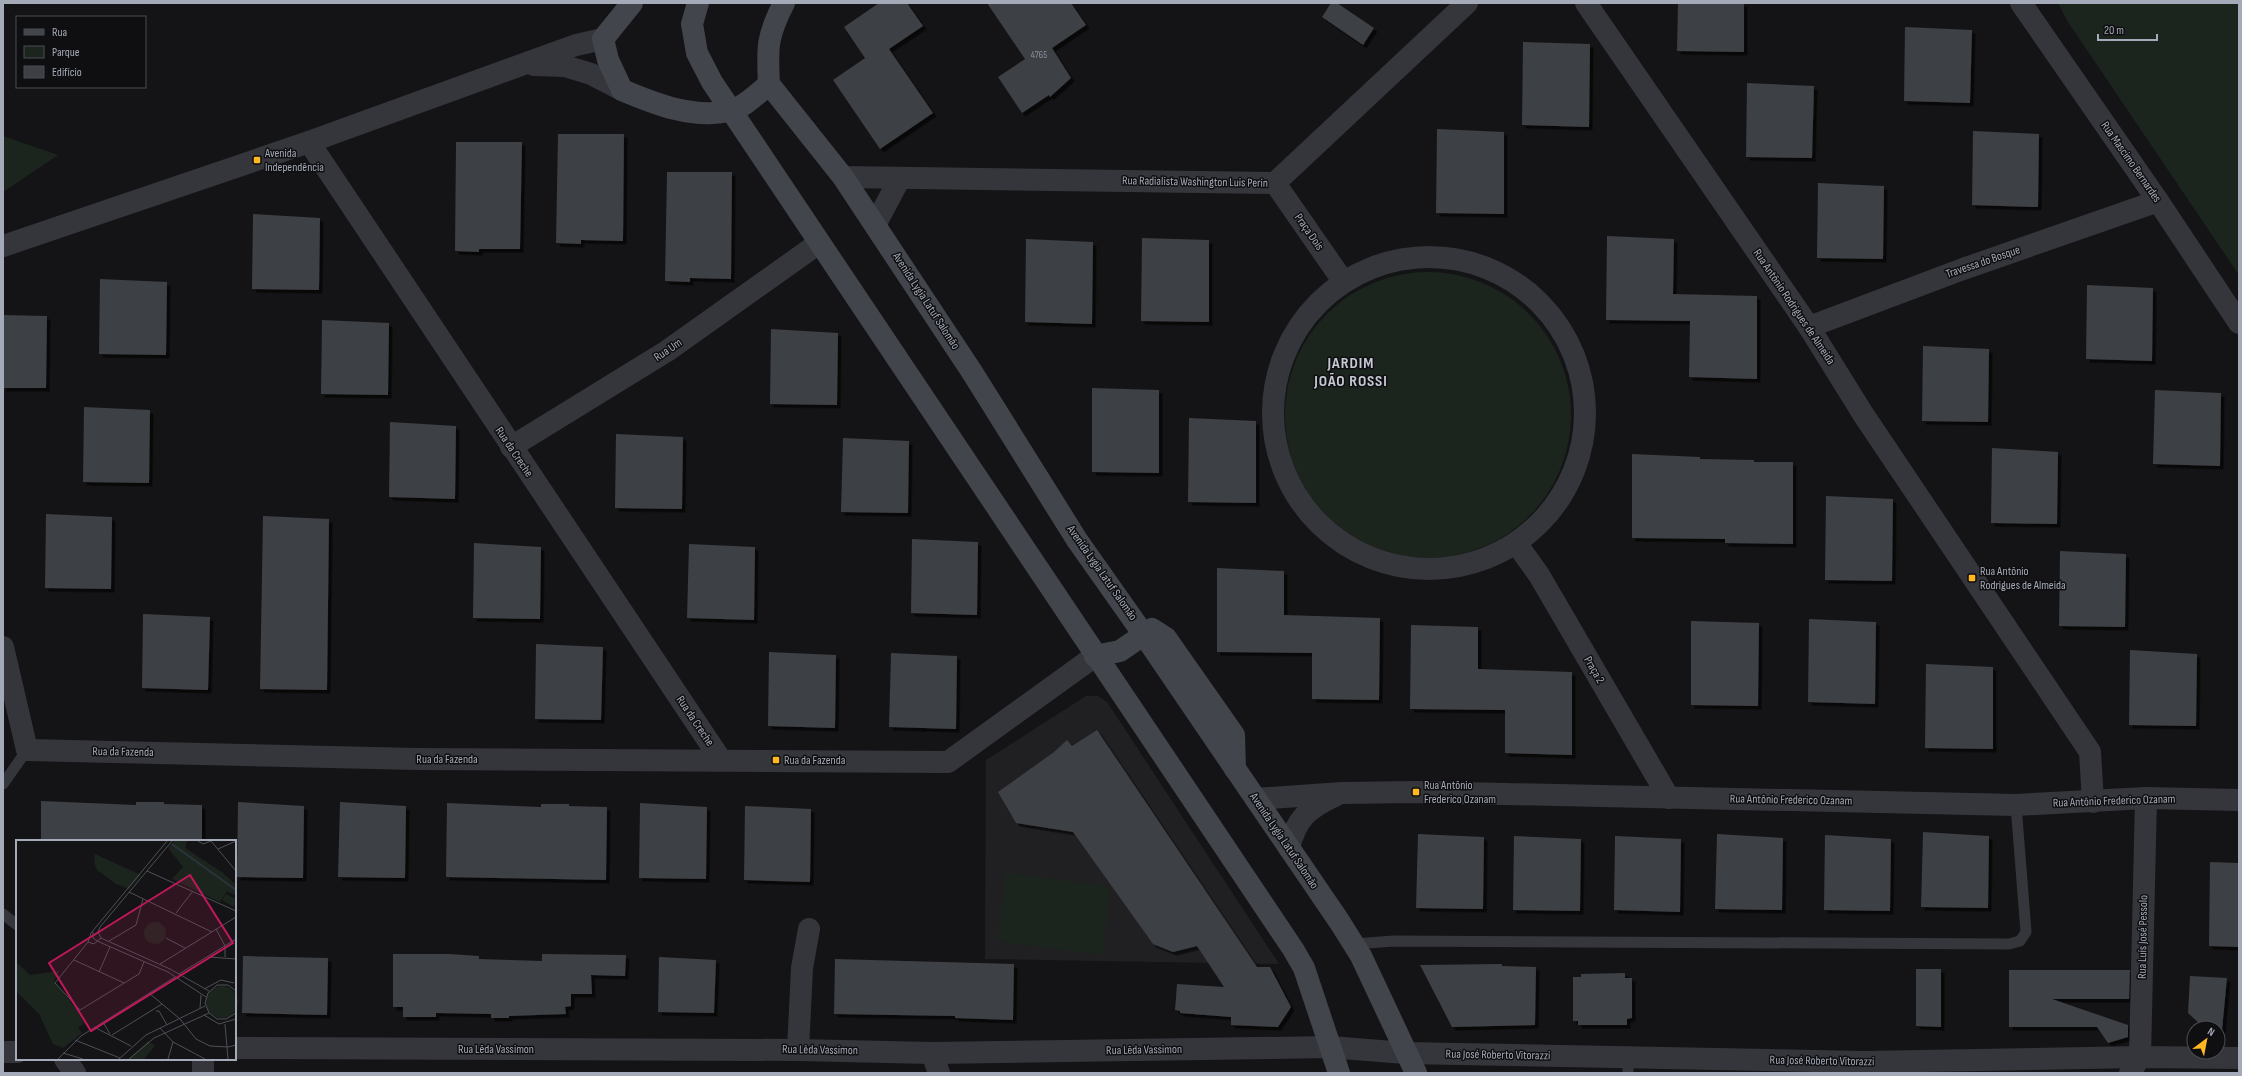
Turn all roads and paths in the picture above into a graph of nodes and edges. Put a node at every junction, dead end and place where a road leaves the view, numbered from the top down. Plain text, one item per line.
1 (632, 3) edge
2 (698, 3) edge
3 (784, 3) edge
4 (1467, 3) edge
5 (1586, 3) edge
6 (2021, 3) edge
7 (602, 39) junction
8 (527, 64) junction
9 (769, 84) junction
10 (622, 90) junction
11 (730, 111) junction
12 (309, 142) junction
13 (843, 177) junction
14 (900, 178) junction
15 (1275, 184) junction
16 (2158, 201) junction
17 (875, 225) junction
18 (819, 243) junction
19 (3, 246) edge
20 (1343, 281) junction
21 (2239, 323) edge
22 (1809, 326) junction
23 (511, 447) junction
24 (1516, 544) junction
25 (1144, 634) junction
26 (3, 647) edge
27 (1095, 656) junction
28 (27, 750) junction
29 (721, 760) junction
30 (3, 784) edge
31 (1342, 793) junction
32 (1669, 798) junction
33 (2146, 798) junction
34 (1256, 799) junction
35 (2239, 800) edge
36 (2093, 802) junction
37 (2016, 805) junction
38 (1289, 848) junction
39 (3, 914) edge
40 (16, 925) edge
41 (809, 928) dead end
42 (1354, 944) junction
43 (1330, 1047) junction
44 (236, 1048) edge
45 (798, 1050) junction
46 (3, 1052) edge
47 (16, 1052) edge
48 (1405, 1053) junction
49 (2239, 1058) edge
50 (67, 1060) edge
51 (203, 1060) edge
52 (1864, 1062) junction
53 (935, 1063) edge
54 (1628, 1065) edge
55 (2135, 1065) edge
56 (75, 1073) edge
57 (203, 1073) edge
58 (1339, 1073) edge
59 (1416, 1073) edge
60 (1882, 1073) edge

1 - 7 main road
2 - 11 main road
3 - 9 main road
4 - 15 street, Rua Radialista Washington Luis Perin
5 - 22 street, Rua Antônio Rodrigues de Almeida
6 - 16 street, Rua Mascimo Bernardes
7 - 8 street
7 - 10 main road
8 - 10 street
8 - 12 street
9 - 11 main road
9 - 13 main road, Avenida Lygia Latuf Salomão
10 - 11 main road
11 - 18 main road
12 - 19 street
12 - 23 street, Rua da Creche
13 - 14 street, Rua Radialista Washington Luis Perin
13 - 17 main road, Avenida Lygia Latuf Salomão
14 - 15 street, Rua Radialista Washington Luis Perin
14 - 17 street
15 - 20 street, Praça Dois
16 - 21 street, Rua Mascimo Bernardes
16 - 22 street, Travessa do Bosque
17 - 25 main road, Avenida Lygia Latuf Salomão
18 - 23 street, Rua Um
18 - 27 main road
20 - 24 street
20 - 24 street
22 - 36 street, Rua Antônio Rodrigues de Almeida
23 - 29 street, Rua da Creche
24 - 32 street, Praça 2
25 - 27 main road
25 - 34 main road, Avenida Lygia Latuf Salomão
26 - 28 street
27 - 29 street, Rua da Fazenda
27 - 43 main road
28 - 29 street, Rua da Fazenda
28 - 30 lane
31 - 32 street, Rua Antônio Frederico Ozanam
31 - 34 street, Rua Antônio Frederico Ozanam
31 - 38 street, Rua Antônio Frederico Ozanam
32 - 37 street, Rua Antônio Frederico Ozanam
33 - 35 street, Rua Antônio Frederico Ozanam
33 - 36 street, Rua Antônio Frederico Ozanam
33 - 55 street, Rua Luís José Pessolo
34 - 38 main road, Avenida Lygia Latuf Salomão
36 - 37 street, Rua Antônio Frederico Ozanam
37 - 42 lane
38 - 42 main road, Avenida Lygia Latuf Salomão
39 - 40 lane
41 - 45 street
42 - 48 main road, Avenida Lygia Latuf Salomão
43 - 48 street, Rua Lêda Vassimon
43 - 53 street, Rua Lêda Vassimon
43 - 58 main road
44 - 45 street, Rua Lêda Vassimon
45 - 53 street, Rua Lêda Vassimon
46 - 47 street
48 - 54 street, Rua José Roberto Vitorazzi
48 - 59 main road, Avenida Lygia Latuf Salomão
49 - 55 street, Rua José Roberto Vitorazzi
50 - 56 street
51 - 57 street
52 - 54 street, Rua José Roberto Vitorazzi
52 - 55 street, Rua José Roberto Vitorazzi
52 - 60 street

